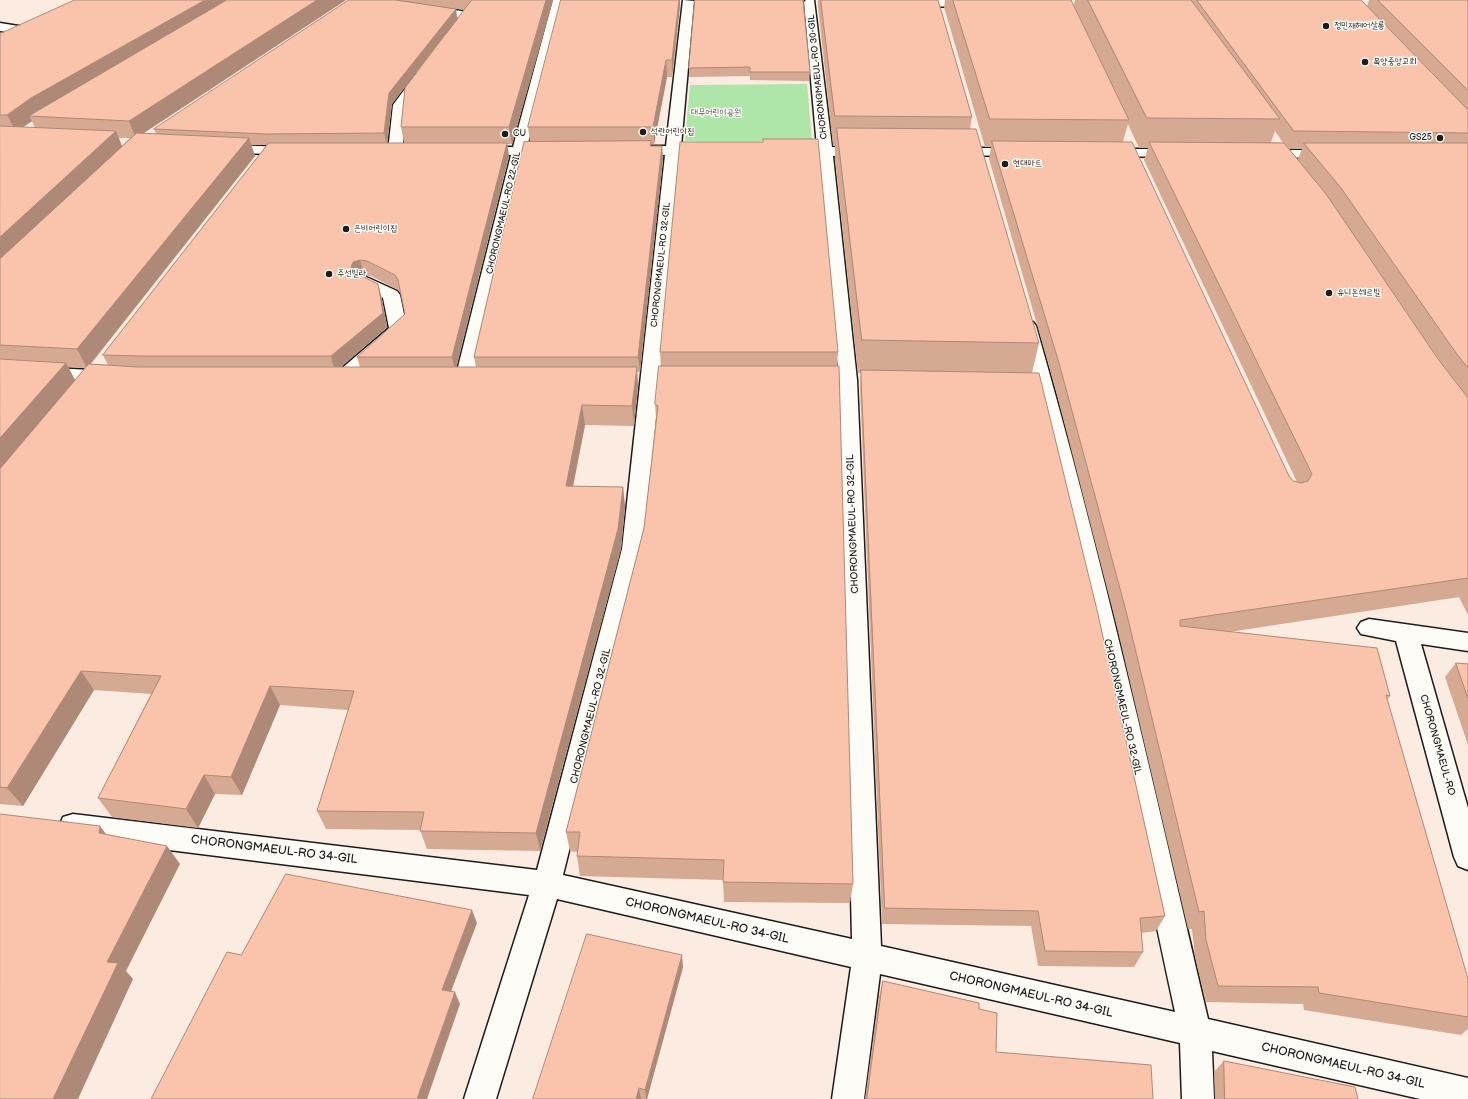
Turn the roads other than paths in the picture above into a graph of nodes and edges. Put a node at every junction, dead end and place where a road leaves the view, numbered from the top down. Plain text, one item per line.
1 (367, 0) edge
2 (559, 0) edge
3 (674, 1) edge
4 (795, 2) edge
5 (810, 2) junction
6 (826, 2) edge
7 (896, 2) edge
8 (935, 2) junction
9 (988, 3) edge
10 (939, 18) edge
11 (34, 24) edge
12 (0, 27) edge
13 (21, 30) junction
14 (0, 40) edge
15 (445, 46) edge
16 (427, 69) edge
17 (976, 145) junction
18 (208, 148) edge
19 (1278, 148) junction
20 (619, 150) edge
21 (673, 150) junction
22 (309, 151) edge
23 (379, 151) edge
24 (395, 151) junction
25 (411, 151) edge
26 (465, 151) edge
27 (519, 151) junction
28 (565, 151) edge
29 (726, 151) edge
30 (772, 151) edge
31 (826, 151) junction
32 (879, 152) edge
33 (940, 152) edge
34 (1032, 152) edge
35 (1095, 153) edge
36 (1190, 153) edge
37 (1246, 154) edge
38 (1344, 154) edge
39 (1297, 172) edge
40 (984, 175) edge
41 (364, 281) edge
42 (1022, 306) edge
43 (98, 370) junction
44 (0, 371) edge
45 (124, 377) edge
46 (364, 379) edge
47 (464, 379) edge
48 (79, 394) edge
49 (1369, 628) dead end
50 (1406, 633) junction
51 (1468, 642) edge
52 (47, 823) edge
53 (1468, 857) edge
54 (548, 884) junction
55 (867, 957) junction
56 (1195, 1032) junction
57 (1468, 1094) edge
58 (480, 1099) edge
59 (848, 1099) edge
60 (1198, 1099) edge

1 - 15 street
2 - 27 street, CHORONGMAEUL-RO 22-GIL
3 - 21 street
4 - 5 street, CHORONGMAEUL-RO 30-GIL
5 - 6 street, CHORONGMAEUL-RO 30-GIL
5 - 31 street, CHORONGMAEUL-RO 30-GIL
7 - 8 street
8 - 9 street
8 - 10 street
11 - 13 street
12 - 13 street
13 - 14 street
16 - 24 street
17 - 33 street
17 - 34 street
17 - 40 street
18 - 22 street
19 - 37 street
19 - 38 street
19 - 39 street
20 - 21 street
21 - 29 street
21 - 54 street, CHORONGMAEUL-RO 32-GIL
23 - 24 street
24 - 25 street
26 - 27 street
27 - 28 street
27 - 47 street, CHORONGMAEUL-RO 22-GIL
30 - 31 street
31 - 32 street
31 - 55 street, CHORONGMAEUL-RO 32-GIL
35 - 36 street
41 - 46 street
42 - 56 street, CHORONGMAEUL-RO 32-GIL
43 - 44 street
43 - 45 street
43 - 48 street
49 - 50 street
50 - 51 street
50 - 53 street, CHORONGMAEUL-RO
52 - 54 street, CHORONGMAEUL-RO 34-GIL
54 - 55 street, CHORONGMAEUL-RO 34-GIL
54 - 58 street
55 - 56 street, CHORONGMAEUL-RO 34-GIL
55 - 59 street
56 - 57 street, CHORONGMAEUL-RO 34-GIL
56 - 60 street

